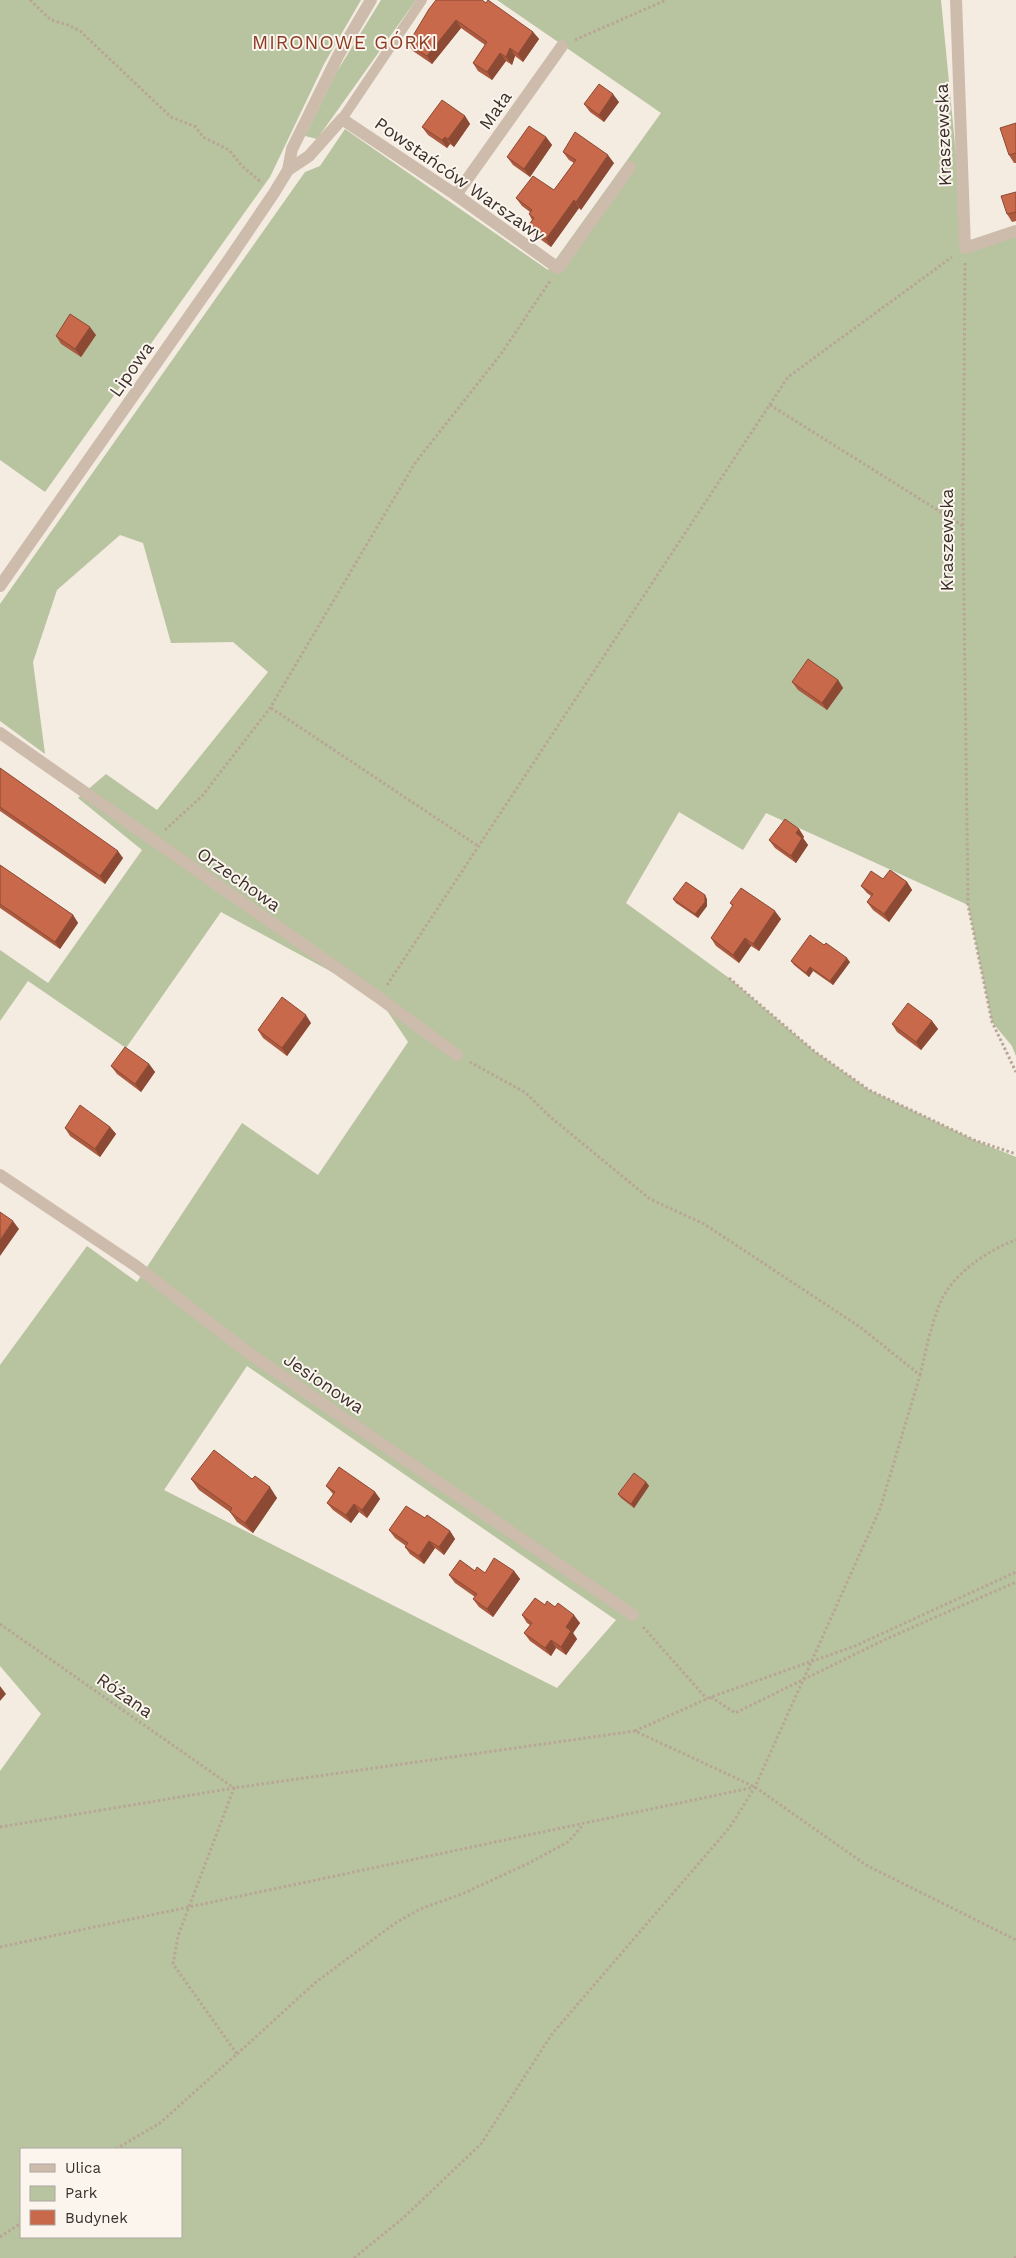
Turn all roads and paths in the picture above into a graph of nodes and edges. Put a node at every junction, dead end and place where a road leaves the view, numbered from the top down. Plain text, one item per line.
1 (30, 0) edge
2 (371, 0) edge
3 (422, 0) edge
4 (666, 0) edge
5 (956, 0) edge
6 (562, 46) joint
7 (342, 119) junction
8 (630, 168) dead end
9 (288, 170) junction
10 (274, 193) junction
11 (456, 196) junction
12 (1016, 232) edge
13 (965, 248) junction
14 (558, 268) junction
15 (770, 405) junction
16 (963, 527) junction
17 (0, 586) edge
18 (270, 708) junction
19 (0, 733) edge
20 (154, 841) junction
21 (478, 846) junction
22 (729, 978) dead end
23 (378, 997) junction
24 (457, 1055) joint
25 (1016, 1072) edge
26 (1016, 1154) edge
27 (0, 1175) edge
28 (1016, 1240) edge
29 (920, 1375) junction
30 (1016, 1572) edge
31 (1016, 1582) edge
32 (633, 1615) joint
33 (0, 1624) edge
34 (811, 1662) junction
35 (803, 1680) junction
36 (709, 1698) junction
37 (635, 1730) junction
38 (234, 1788) junction
39 (755, 1788) junction
40 (584, 1824) junction
41 (0, 1827) edge
42 (189, 1907) junction
43 (1016, 1940) edge
44 (0, 1947) edge
45 (238, 2054) junction
46 (118, 2148) edge
47 (20, 2223) edge
48 (0, 2237) edge
49 (354, 2258) edge

1 - 10 path
2 - 9 street, Lipowa
3 - 7 lane, Lipowa
4 - 6 path
5 - 13 street, Kraszewska
6 - 11 street, Mała
7 - 9 street, Lipowa
7 - 11 street, Powstańców Warszawy
8 - 14 street
9 - 10 street, Lipowa
10 - 17 street, Lipowa
11 - 14 street, Powstańców Warszawy
12 - 13 street
13 - 15 path
13 - 16 path, Kraszewska
14 - 18 path
15 - 16 path
15 - 21 path
16 - 25 path, Kraszewska
18 - 20 path
18 - 21 path
19 - 20 street, Orzechowa
20 - 23 street, Orzechowa
21 - 23 path
22 - 26 path
23 - 24 street, Orzechowa
24 - 29 path
27 - 32 street, Jesionowa
28 - 29 path
29 - 34 path
30 - 34 path
31 - 35 path
32 - 36 path
33 - 38 path, Różana
34 - 35 path
34 - 36 path
35 - 36 path
35 - 39 path
36 - 37 path
37 - 38 path
37 - 39 path
38 - 41 path
38 - 42 path
39 - 40 path
39 - 43 path
39 - 49 path
40 - 42 path
40 - 45 path
42 - 44 path
42 - 45 path
45 - 46 path
47 - 48 path

